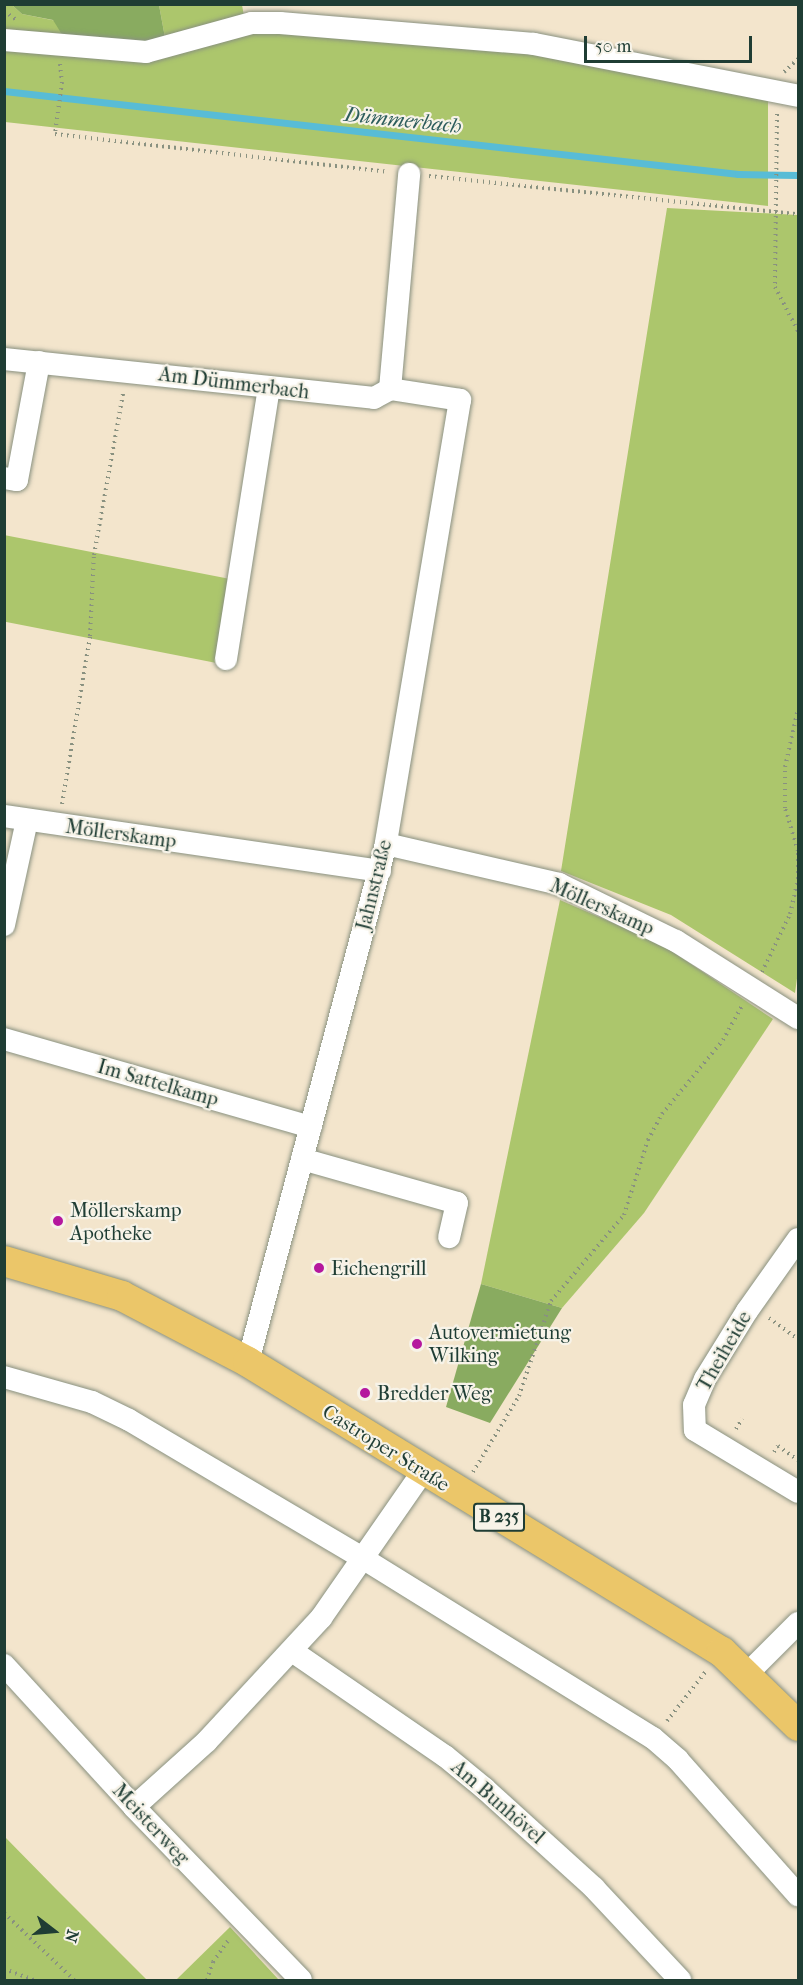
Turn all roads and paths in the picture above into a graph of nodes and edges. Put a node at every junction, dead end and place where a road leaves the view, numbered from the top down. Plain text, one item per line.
1 (4, 40) edge
2 (62, 82) dead end
3 (798, 96) edge
4 (58, 117) dead end
5 (777, 154) dead end
6 (410, 174) dead end
7 (776, 214) junction
8 (798, 214) edge
9 (798, 331) edge
10 (4, 359) edge
11 (39, 362) junction
12 (127, 370) junction
13 (269, 387) junction
14 (390, 389) junction
15 (460, 400) joint
16 (4, 478) edge
17 (226, 658) dead end
18 (798, 709) edge
19 (4, 816) edge
20 (27, 820) junction
21 (58, 825) junction
22 (386, 844) junction
23 (380, 871) junction
24 (4, 925) edge
25 (753, 988) junction
26 (798, 1018) edge
27 (4, 1039) edge
28 (311, 1127) junction
29 (302, 1159) junction
30 (449, 1237) dead end
31 (798, 1239) edge
32 (4, 1261) edge
33 (751, 1305) junction
34 (798, 1339) edge
35 (248, 1362) junction
36 (4, 1377) edge
37 (423, 1471) junction
38 (798, 1492) edge
39 (459, 1493) junction
40 (364, 1558) junction
41 (798, 1623) edge
42 (292, 1651) junction
43 (723, 1652) junction
44 (4, 1665) edge
45 (747, 1674) junction
46 (798, 1726) edge
47 (653, 1738) junction
48 (134, 1807) junction
49 (798, 1895) edge
50 (4, 1913) edge
51 (244, 1922) junction
52 (4, 1969) edge
53 (35, 1980) edge
54 (74, 1980) edge
55 (207, 1980) edge
56 (301, 1980) edge
57 (680, 1980) edge

1 - 3 street
2 - 4 path
5 - 7 path
6 - 14 street
7 - 8 path
7 - 9 path
10 - 11 street, Am Dümmerbach
11 - 12 street, Am Dümmerbach
11 - 16 street
12 - 13 street, Am Dümmerbach
12 - 21 path
13 - 14 street, Am Dümmerbach
13 - 17 street
14 - 15 street, Am Dümmerbach
15 - 22 street, Jahnstraße
18 - 25 path
19 - 20 street, Möllerskamp
20 - 21 street, Möllerskamp
20 - 24 street
21 - 23 street, Möllerskamp
22 - 23 street, Jahnstraße
22 - 25 street, Möllerskamp
23 - 28 street, Jahnstraße
25 - 26 street, Möllerskamp
25 - 39 path
27 - 28 street, Im Sattelkamp
28 - 29 street, Jahnstraße
29 - 30 street
29 - 35 street, Jahnstraße
31 - 33 street, Theiheide
32 - 35 main road, Castroper Straße / B 235
33 - 34 path
33 - 38 street, Theiheide
35 - 37 main road, Castroper Straße / B 235
36 - 40 street
37 - 39 main road, Castroper Straße / B 235
37 - 40 street
39 - 43 main road, Castroper Straße / B 235
40 - 42 street
40 - 47 street
41 - 45 street
42 - 48 street
42 - 57 street, Am Bunhövel
43 - 45 main road, Castroper Straße / B 235
43 - 47 path
44 - 48 street, Meisterweg
45 - 46 main road, Castroper Straße / B 235
47 - 49 street
48 - 51 street, Meisterweg
50 - 54 path
51 - 55 path
51 - 56 street, Meisterweg
52 - 53 path

